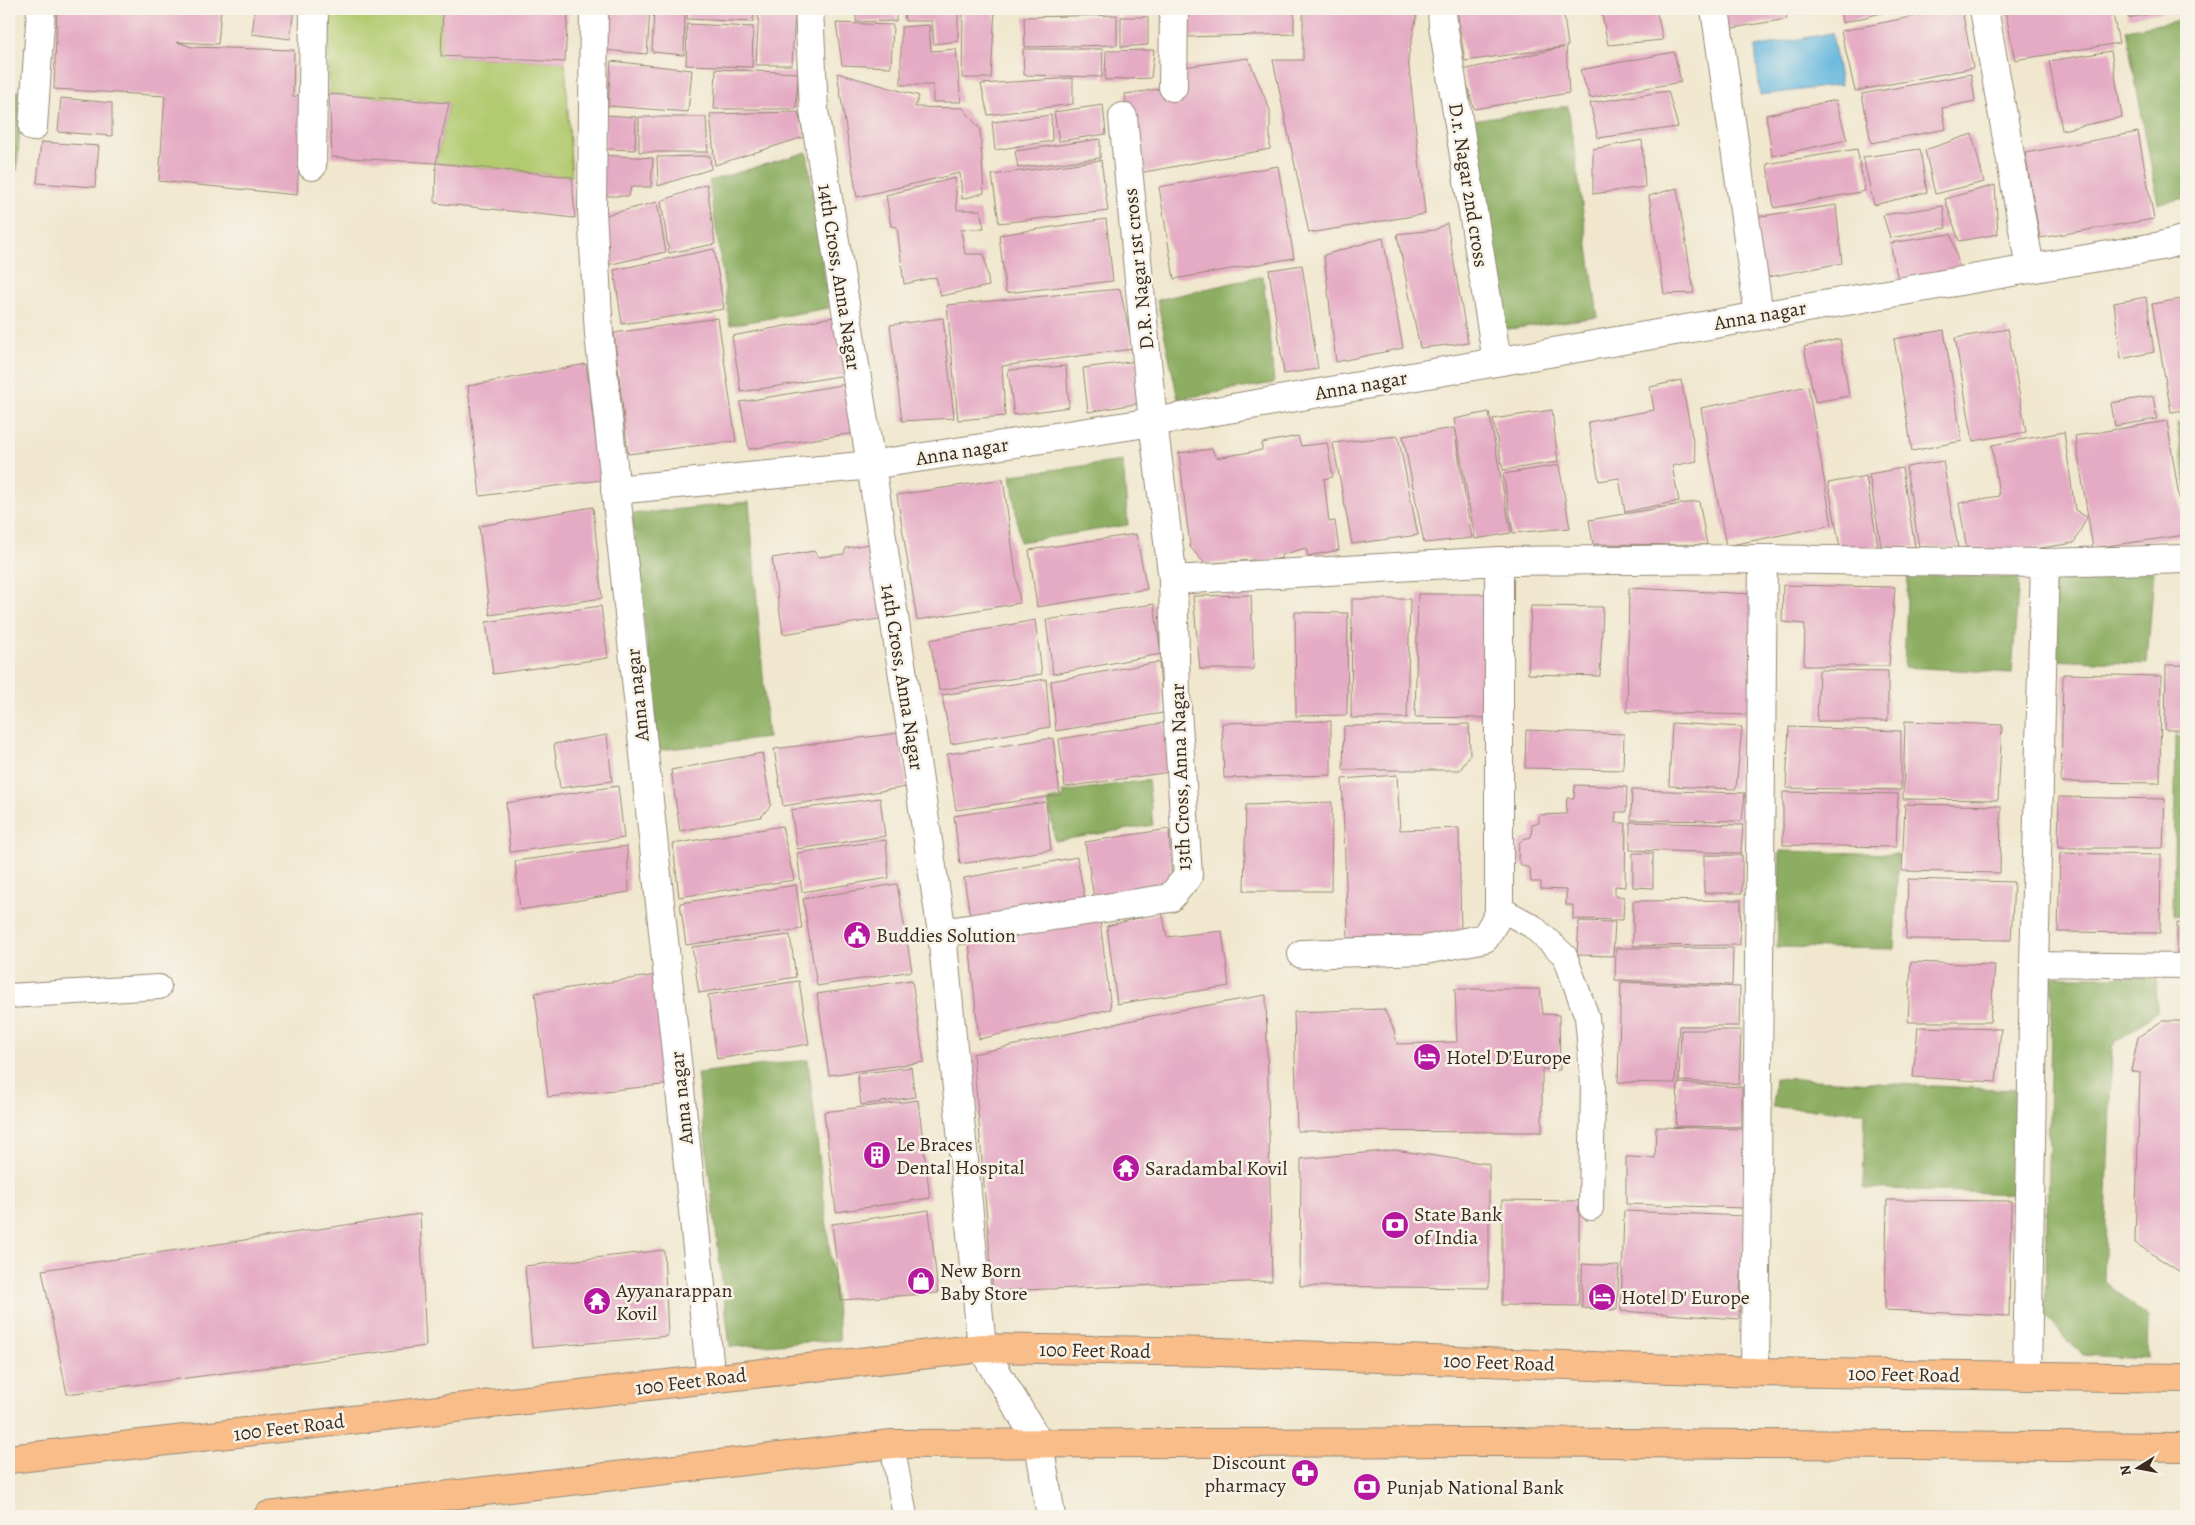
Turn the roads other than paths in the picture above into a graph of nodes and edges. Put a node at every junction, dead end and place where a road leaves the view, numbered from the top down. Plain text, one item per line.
1 (41, 9) edge
2 (314, 9) edge
3 (594, 9) edge
4 (809, 9) edge
5 (1174, 9) edge
6 (1442, 9) edge
7 (1715, 9) edge
8 (1984, 9) edge
9 (1173, 87) dead end
10 (1123, 117) dead end
11 (33, 127) dead end
12 (312, 166) dead end
13 (2186, 239) edge
14 (2030, 268) junction
15 (1759, 315) junction
16 (1497, 361) junction
17 (1153, 422) junction
18 (871, 465) junction
19 (615, 490) junction
20 (1763, 559) junction
21 (2186, 559) edge
22 (1499, 560) junction
23 (2045, 563) junction
24 (1173, 580) junction
25 (1499, 908) junction
26 (942, 934) junction
27 (1302, 954) dead end
28 (2034, 964) junction
29 (2186, 966) edge
30 (159, 987) dead end
31 (9, 996) edge
32 (1591, 1208) dead end
33 (982, 1348) junction
34 (1755, 1372) junction
35 (2027, 1376) junction
36 (2186, 1378) edge
37 (711, 1379) junction
38 (1040, 1443) junction
39 (892, 1444) junction
40 (2186, 1447) edge
41 (2186, 1451) edge
42 (9, 1459) edge
43 (268, 1516) edge
44 (905, 1516) edge
45 (1051, 1516) edge

1 - 11 street
2 - 12 street
3 - 19 street
4 - 18 street, 14th Cross, Anna Nagar
5 - 9 street
6 - 16 street, D.r. Nagar 2nd cross
7 - 15 street
8 - 14 street
10 - 17 street, D.R. Nagar 1st cross
13 - 14 street, Anna nagar
14 - 15 street, Anna nagar
15 - 16 street, Anna nagar
16 - 17 street, Anna nagar
17 - 18 street, Anna nagar
17 - 24 street, 13th Cross, Anna Nagar
18 - 19 street, Anna nagar
18 - 26 street, 14th Cross, Anna Nagar
19 - 37 street, Anna nagar
20 - 22 street
20 - 23 street
20 - 34 street
21 - 23 street
22 - 24 street
22 - 25 street
23 - 28 street
24 - 26 street, 13th Cross, Anna Nagar
25 - 27 street
25 - 32 lane
26 - 33 street, 14th Cross, Anna Nagar
28 - 29 lane
28 - 35 street
30 - 31 lane
33 - 34 highway, 100 Feet Road
33 - 37 highway, 100 Feet Road
33 - 38 street
34 - 35 highway, 100 Feet Road
35 - 36 highway, 100 Feet Road
37 - 42 highway, 100 Feet Road
38 - 39 highway
38 - 40 highway
38 - 45 street
39 - 43 highway
39 - 44 lane
40 - 41 street

